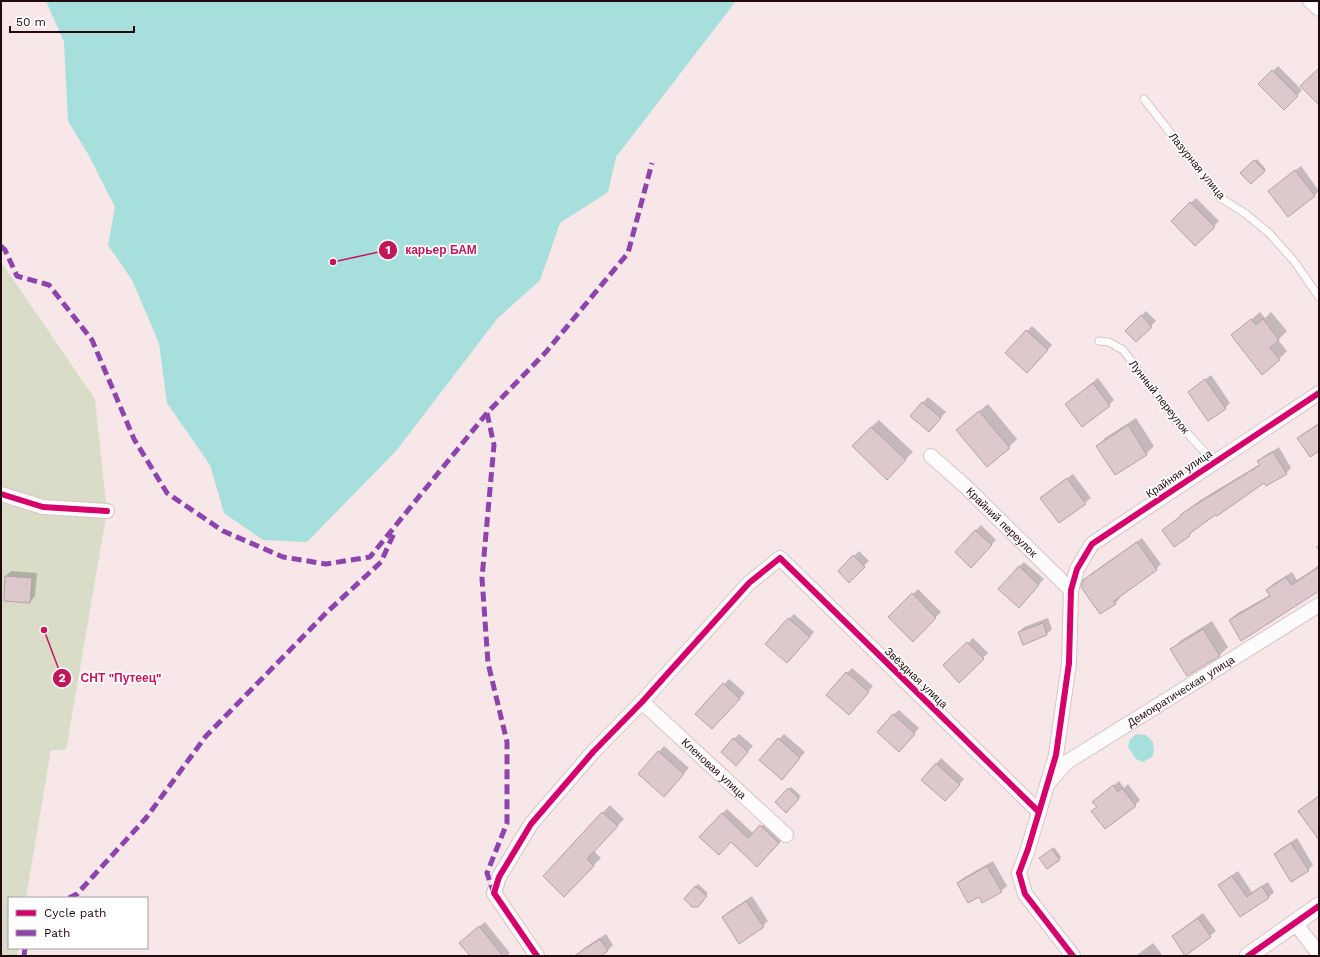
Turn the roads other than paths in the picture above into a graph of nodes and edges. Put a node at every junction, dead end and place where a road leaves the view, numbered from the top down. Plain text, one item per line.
1 (1310, 1) edge
2 (1319, 9) edge
3 (1144, 99) dead end
4 (1319, 297) edge
5 (1099, 341) dead end
6 (1319, 393) edge
7 (931, 456) dead end
8 (1214, 462) junction
9 (1, 494) edge
10 (106, 511) dead end
11 (1071, 590) junction
12 (1319, 605) edge
13 (642, 702) junction
14 (1047, 783) junction
15 (1039, 812) junction
16 (786, 836) dead end
17 (1319, 906) edge
18 (1295, 923) junction
19 (1319, 954) edge
20 (537, 956) edge
21 (1073, 956) edge
22 (1248, 956) edge

1 - 2 street
3 - 4 lane, Лазурная улица
5 - 8 lane, Лунный переулок
6 - 8 street, Крайняя улица
7 - 11 street, Крайний переулок
8 - 11 street, Крайняя улица
9 - 10 street
11 - 14 street, Крайняя улица
12 - 14 street, Демократическая улица
13 - 15 street, Звёздная улица
13 - 16 street, Кленовая улица
13 - 20 street
14 - 15 street, Крайняя улица
15 - 21 street, Крайняя улица
17 - 18 street
18 - 19 street
18 - 22 street

